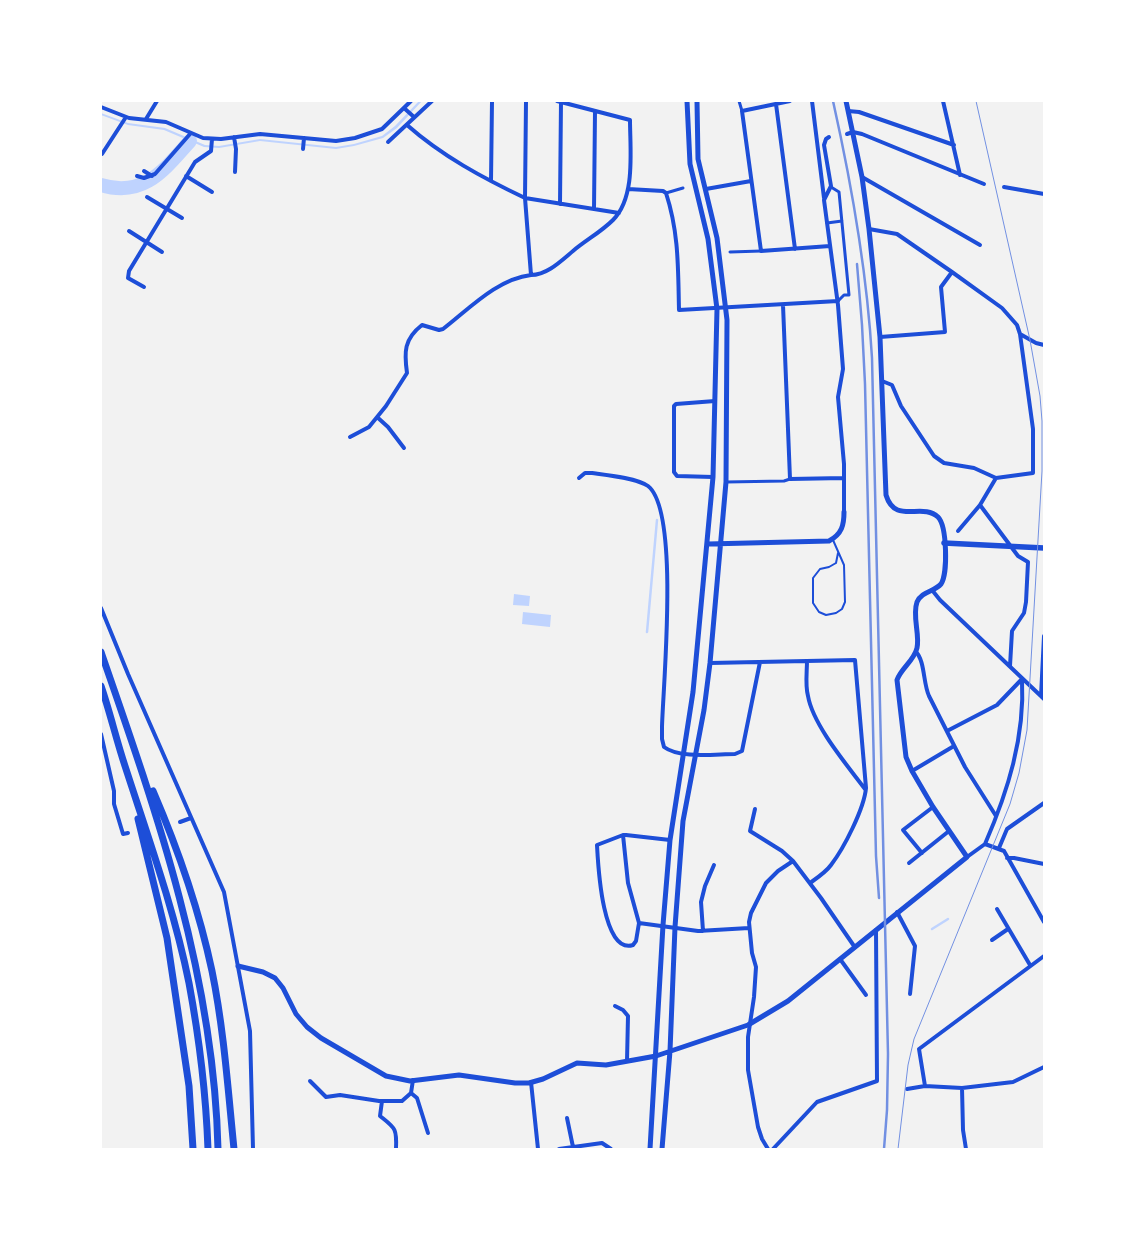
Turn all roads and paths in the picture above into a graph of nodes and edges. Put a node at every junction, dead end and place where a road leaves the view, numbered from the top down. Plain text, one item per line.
1 (157, 101) edge
2 (411, 101) edge
3 (432, 101) edge
4 (492, 101) edge
5 (526, 101) edge
6 (687, 101) edge
7 (697, 101) edge
8 (739, 101) edge
9 (790, 101) edge
10 (812, 101) edge
11 (846, 101) edge
12 (943, 101) edge
13 (560, 102) edge
14 (776, 104) junction
15 (101, 107) edge
16 (406, 109) junction
17 (595, 111) junction
18 (742, 111) junction
19 (848, 111) junction
20 (412, 116) junction
21 (125, 120) junction
22 (146, 120) junction
23 (407, 125) junction
24 (853, 132) junction
25 (847, 134) dead end
26 (189, 135) junction
27 (830, 137) dead end
28 (234, 139) junction
29 (212, 140) junction
30 (304, 140) junction
31 (388, 142) dead end
32 (954, 145) junction
33 (303, 148) dead end
34 (103, 153) edge
35 (109, 155) dead end
36 (242, 169) dead end
37 (144, 171) dead end
38 (960, 175) junction
39 (137, 176) dead end
40 (152, 176) junction
41 (186, 176) junction
42 (862, 177) junction
43 (751, 180) junction
44 (491, 181) junction
45 (984, 184) dead end
46 (831, 187) junction
47 (1004, 187) dead end
48 (683, 188) dead end
49 (628, 189) junction
50 (706, 189) junction
51 (212, 192) dead end
52 (666, 193) junction
53 (1044, 194) edge
54 (147, 197) dead end
55 (525, 198) junction
56 (824, 200) junction
57 (560, 204) junction
58 (166, 209) junction
59 (594, 209) junction
60 (619, 213) junction
61 (182, 218) dead end
62 (842, 221) junction
63 (827, 222) junction
64 (869, 229) junction
65 (129, 232) dead end
66 (146, 242) junction
67 (980, 245) dead end
68 (830, 246) junction
69 (795, 248) junction
70 (761, 251) junction
71 (162, 252) dead end
72 (730, 252) dead end
73 (952, 272) junction
74 (530, 275) junction
75 (144, 288) dead end
76 (838, 301) junction
77 (782, 305) junction
78 (716, 308) junction
79 (726, 308) junction
80 (1020, 334) junction
81 (880, 337) junction
82 (1044, 346) edge
83 (882, 381) junction
84 (715, 401) junction
85 (378, 417) junction
86 (350, 437) dead end
87 (404, 448) dead end
88 (713, 477) junction
89 (580, 478) dead end
90 (844, 478) junction
91 (996, 478) junction
92 (790, 479) junction
93 (726, 482) junction
94 (980, 505) junction
95 (844, 512) joint
96 (958, 532) dead end
97 (833, 539) junction
98 (944, 543) junction
99 (708, 544) junction
100 (721, 544) junction
101 (1010, 546) junction
102 (1044, 548) edge
103 (838, 553) junction
104 (932, 590) junction
105 (101, 608) edge
106 (1044, 636) edge
107 (101, 652) edge
108 (916, 652) junction
109 (807, 661) junction
110 (760, 662) junction
111 (710, 663) junction
112 (1010, 666) junction
113 (1043, 671) edge
114 (1022, 679) junction
115 (101, 686) edge
116 (1042, 698) edge
117 (947, 731) junction
118 (101, 734) edge
119 (954, 746) junction
120 (135, 749) junction
121 (683, 754) junction
122 (696, 754) junction
123 (122, 757) junction
124 (912, 771) junction
125 (866, 790) junction
126 (1044, 803) edge
127 (933, 807) junction
128 (755, 809) dead end
129 (996, 816) junction
130 (191, 818) junction
131 (180, 822) dead end
132 (949, 831) junction
133 (128, 833) dead end
134 (623, 835) junction
135 (670, 840) junction
136 (985, 844) junction
137 (999, 848) junction
138 (922, 853) junction
139 (967, 857) junction
140 (1008, 858) junction
141 (793, 861) junction
142 (909, 863) dead end
143 (1044, 864) edge
144 (714, 865) dead end
145 (810, 883) junction
146 (997, 909) dead end
147 (897, 912) junction
148 (1044, 922) edge
149 (638, 923) junction
150 (663, 926) junction
151 (675, 927) junction
152 (749, 928) junction
153 (876, 929) junction
154 (1008, 929) junction
155 (703, 931) junction
156 (992, 940) dead end
157 (854, 946) junction
158 (1044, 956) edge
159 (840, 959) junction
160 (1030, 965) junction
161 (238, 966) junction
162 (910, 994) dead end
163 (866, 995) dead end
164 (615, 1006) dead end
165 (750, 1024) junction
166 (670, 1051) junction
167 (656, 1056) junction
168 (627, 1061) junction
169 (1043, 1069) edge
170 (413, 1080) junction
171 (310, 1081) dead end
172 (531, 1082) junction
173 (925, 1086) junction
174 (962, 1088) junction
175 (907, 1089) dead end
176 (411, 1093) junction
177 (382, 1101) junction
178 (567, 1118) dead end
179 (433, 1126) dead end
180 (573, 1147) junction
181 (254, 1148) edge
182 (194, 1149) edge
183 (208, 1149) edge
184 (218, 1149) edge
185 (234, 1149) edge
186 (396, 1149) edge
187 (538, 1149) edge
188 (560, 1149) edge
189 (611, 1149) edge
190 (650, 1149) edge
191 (662, 1149) edge
192 (768, 1149) edge
193 (773, 1149) edge
194 (966, 1149) edge

1 - 22 street
2 - 16 street
3 - 20 street
4 - 44 street
5 - 55 street
6 - 78 street
7 - 50 street
8 - 18 street
9 - 14 street
10 - 56 street
11 - 19 street
12 - 32 street
13 - 17 street
13 - 57 street
14 - 18 street
14 - 69 street
15 - 21 street
16 - 20 street
16 - 30 street
17 - 49 street
17 - 59 street
18 - 43 street
19 - 24 street
19 - 32 street
20 - 23 street
21 - 22 street
21 - 34 street
22 - 26 street
23 - 31 street
23 - 44 street
24 - 25 street
24 - 38 street
24 - 42 street
26 - 29 street
26 - 40 street
27 - 46 street
28 - 29 street
28 - 30 street
28 - 36 street
29 - 41 street
30 - 33 street
32 - 38 street
34 - 35 street
37 - 40 street
38 - 45 street
39 - 40 street
41 - 51 street
41 - 58 street
42 - 64 street
42 - 67 street
43 - 50 street
43 - 70 street
44 - 55 street
46 - 56 street
46 - 62 street
47 - 53 street
48 - 52 street
49 - 52 street
49 - 60 street
50 - 79 street
52 - 78 street
54 - 58 street
55 - 57 street
55 - 74 street
56 - 63 street
57 - 59 street
58 - 61 street
58 - 66 street
59 - 60 street
60 - 74 street
62 - 63 street
62 - 76 street
63 - 68 street
64 - 73 street
64 - 81 street
65 - 66 street
66 - 71 street
66 - 75 street
68 - 69 street
68 - 76 street
69 - 70 street
70 - 72 street
73 - 80 street
73 - 81 street
74 - 85 street
76 - 77 street
76 - 90 street
77 - 79 street
77 - 92 street
78 - 79 street
78 - 84 street
79 - 93 street
80 - 82 street
80 - 91 street
81 - 83 street
83 - 91 street
83 - 98 street
84 - 88 street
84 - 88 street
85 - 86 street
85 - 87 street
88 - 99 street
89 - 121 street
90 - 92 street
90 - 95 street
91 - 94 street
92 - 93 street
93 - 100 street
94 - 96 street
94 - 101 street
95 - 97 street
97 - 100 street
97 - 103 lane
98 - 101 main road
98 - 104 street
99 - 100 street
99 - 121 street
100 - 111 street
101 - 102 main road
101 - 112 street
103 - 103 lane
104 - 108 street
104 - 112 street
105 - 130 street
106 - 113 street
107 - 120 highway
108 - 117 street
108 - 124 street
109 - 110 street
109 - 125 street
109 - 125 street
110 - 111 street
110 - 122 street
111 - 122 street
112 - 114 street
113 - 116 street
114 - 116 street
114 - 117 street
114 - 129 street
115 - 123 highway
117 - 119 street
118 - 133 street
119 - 124 street
119 - 129 street
120 - 184 highway
120 - 185 highway
121 - 122 street
121 - 135 street
122 - 151 street
123 - 182 highway
123 - 183 highway
124 - 127 street
125 - 145 street
126 - 137 street
127 - 132 street
127 - 138 street
128 - 141 street
129 - 136 street
130 - 131 street
130 - 161 street
132 - 138 street
132 - 139 street
134 - 135 street
134 - 149 street
134 - 149 street
135 - 150 street
136 - 137 street
136 - 139 street
137 - 140 street
138 - 142 street
139 - 147 street
140 - 143 street
140 - 148 street
141 - 145 street
141 - 152 street
144 - 155 street
145 - 157 street
146 - 154 street
147 - 153 street
147 - 162 street
149 - 150 street
150 - 151 street
150 - 167 street
151 - 155 street
151 - 166 street
152 - 155 street
152 - 165 street
153 - 157 street
153 - 193 street
154 - 156 street
154 - 160 street
157 - 159 street
158 - 160 street
159 - 163 street
159 - 165 street
160 - 173 street
161 - 170 street
161 - 181 street
164 - 168 street
165 - 166 street
165 - 192 street
166 - 167 street
166 - 191 street
167 - 168 street
167 - 190 street
168 - 172 street
169 - 174 street
170 - 172 street
170 - 176 street
171 - 177 street
172 - 187 street
173 - 174 street
173 - 175 street
174 - 194 street
176 - 177 street
176 - 179 street
177 - 186 street
178 - 180 street
180 - 188 street
180 - 189 street

